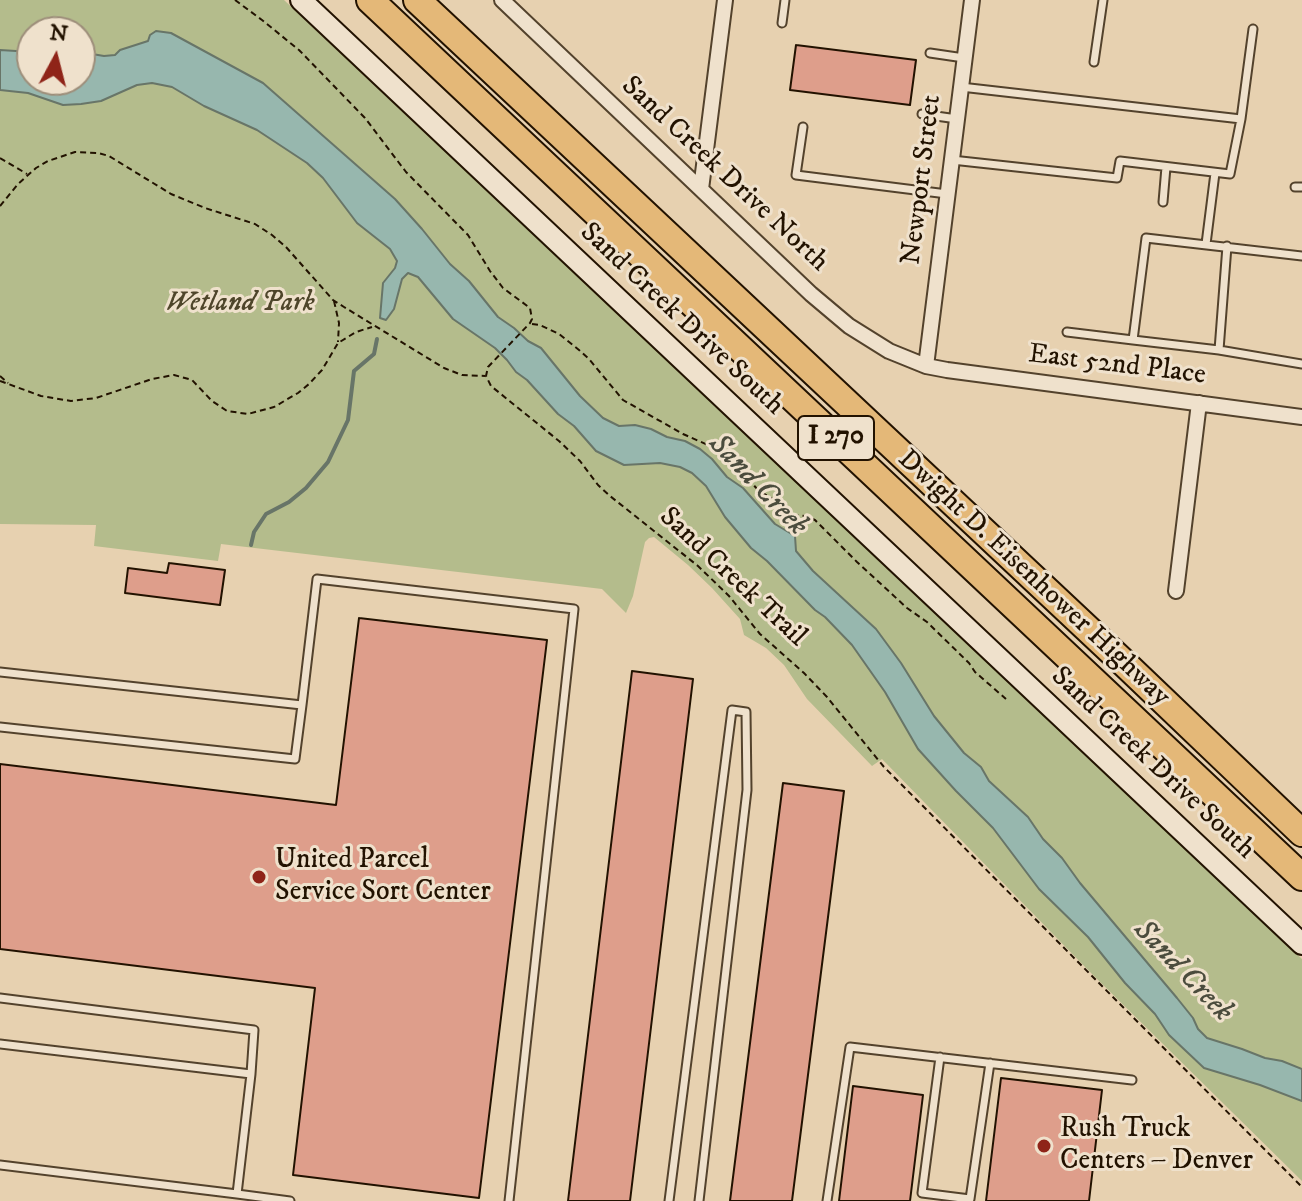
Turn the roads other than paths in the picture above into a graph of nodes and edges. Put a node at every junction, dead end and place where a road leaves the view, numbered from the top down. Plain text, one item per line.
1 (301, 0) edge
2 (370, 0) edge
3 (417, 0) edge
4 (502, 0) edge
5 (725, 0) edge
6 (785, 0) edge
7 (972, 0) edge
8 (1103, 0) edge
9 (516, 6) edge
10 (782, 23) dead end
11 (1253, 29) dead end
12 (930, 53) dead end
13 (964, 58) junction
14 (1094, 62) dead end
15 (961, 87) junction
16 (922, 114) dead end
17 (957, 119) junction
18 (1241, 119) junction
19 (803, 127) dead end
20 (952, 160) junction
21 (1166, 167) junction
22 (1215, 173) junction
23 (701, 189) junction
24 (947, 194) junction
25 (1163, 202) dead end
26 (1206, 244) junction
27 (1227, 246) junction
28 (1302, 256) edge
29 (1067, 332) dead end
30 (1133, 340) junction
31 (1219, 350) junction
32 (1302, 364) edge
33 (926, 366) junction
34 (1199, 403) junction
35 (1302, 417) edge
36 (1176, 591) dead end
37 (0, 672) edge
38 (302, 705) junction
39 (0, 727) edge
40 (1302, 833) edge
41 (1302, 877) edge
42 (1302, 944) edge
43 (0, 998) edge
44 (0, 1044) edge
45 (940, 1057) junction
46 (990, 1063) junction
47 (251, 1074) junction
48 (1132, 1080) dead end
49 (0, 1165) edge
50 (237, 1194) junction
51 (970, 1200) edge
52 (290, 1201) edge
53 (509, 1201) edge
54 (669, 1201) edge
55 (699, 1201) edge
56 (827, 1201) edge

1 - 42 main road, Sand Creek Drive South
2 - 41 highway, Dwight D. Eisenhower Highway / I 270
3 - 40 highway, Dwight D. Eisenhower Highway / I 270
4 - 9 street, Sand Creek Drive North
5 - 23 street
6 - 10 lane
7 - 13 street, Newport Street
8 - 14 lane
9 - 23 street, Sand Creek Drive North
11 - 18 lane
12 - 13 lane
13 - 15 street, Newport Street
15 - 17 street, Newport Street
15 - 18 lane
16 - 17 lane
17 - 20 street, Newport Street
18 - 22 lane
19 - 24 lane
20 - 21 lane
20 - 24 street, Newport Street
21 - 22 lane
21 - 25 lane
22 - 26 lane
23 - 33 street, Sand Creek Drive North
24 - 33 street, Newport Street
26 - 27 lane
26 - 30 lane
27 - 28 lane
27 - 31 lane
29 - 30 lane
30 - 31 lane
31 - 32 lane
33 - 34 street, East 52nd Place
34 - 35 street, East 52nd Place
34 - 36 street
37 - 38 lane
38 - 39 lane
38 - 53 lane
43 - 47 lane
44 - 47 lane
45 - 46 lane
45 - 51 lane
45 - 56 lane
46 - 48 lane
46 - 51 lane
47 - 50 lane
49 - 50 lane
50 - 52 lane
54 - 55 lane

